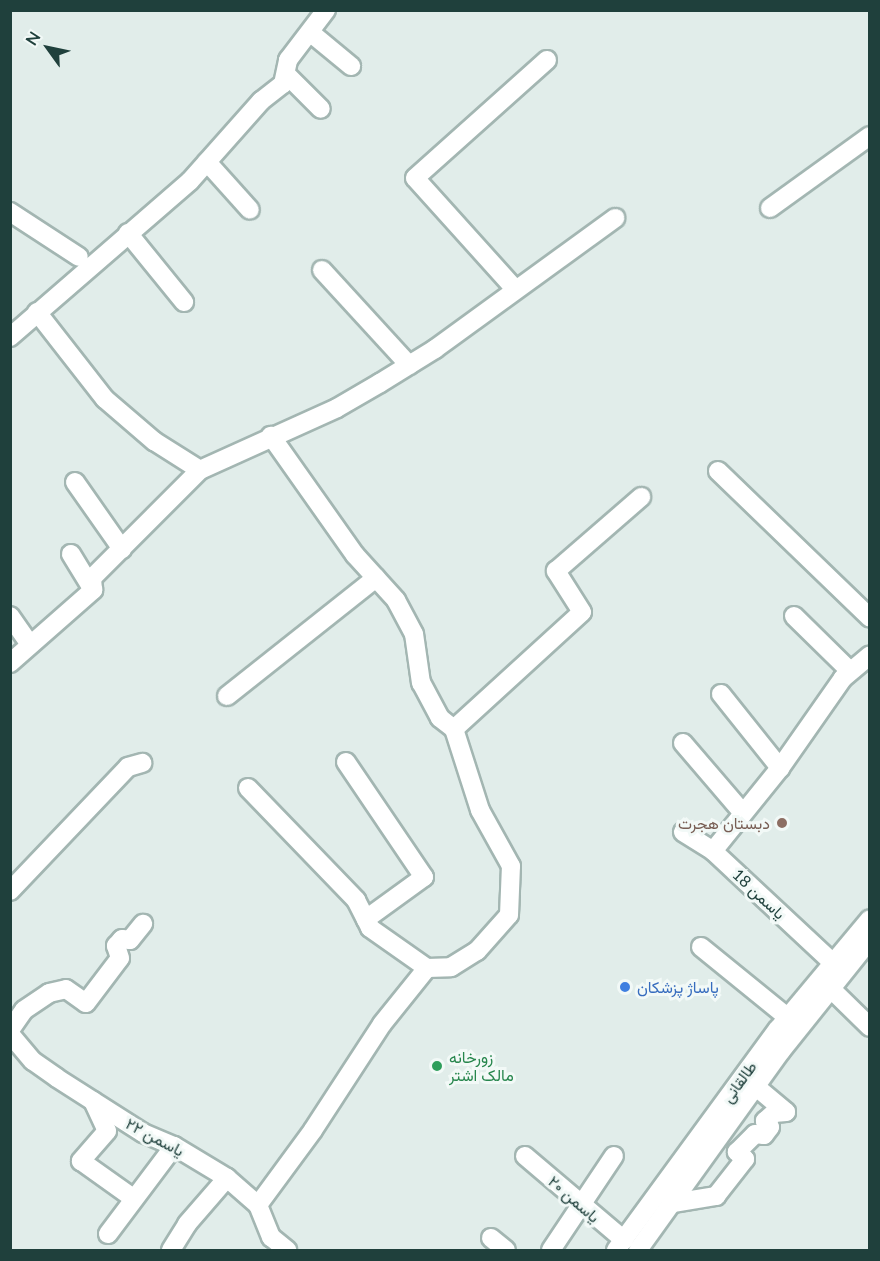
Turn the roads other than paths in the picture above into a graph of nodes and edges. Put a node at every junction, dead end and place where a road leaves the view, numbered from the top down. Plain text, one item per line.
1 (326, 10) edge
2 (311, 33) junction
3 (547, 60) dead end
4 (351, 66) dead end
5 (286, 74) junction
6 (321, 109) dead end
7 (870, 136) edge
8 (207, 162) junction
9 (770, 208) dead end
10 (250, 210) dead end
11 (10, 212) edge
12 (615, 218) dead end
13 (128, 233) junction
14 (79, 257) dead end
15 (322, 270) dead end
16 (515, 289) junction
17 (184, 302) dead end
18 (37, 312) junction
19 (10, 337) edge
20 (409, 365) junction
21 (272, 436) junction
22 (200, 470) junction
23 (718, 471) dead end
24 (75, 482) dead end
25 (641, 497) dead end
26 (122, 549) junction
27 (70, 554) dead end
28 (376, 578) junction
29 (93, 590) junction
30 (10, 616) edge
31 (794, 616) dead end
32 (870, 618) edge
33 (30, 645) junction
34 (870, 655) edge
35 (10, 663) edge
36 (850, 671) junction
37 (721, 694) dead end
38 (227, 696) dead end
39 (453, 729) junction
40 (683, 743) dead end
41 (346, 762) dead end
42 (142, 763) dead end
43 (780, 768) junction
44 (248, 788) dead end
45 (743, 813) junction
46 (683, 832) dead end
47 (713, 851) junction
48 (10, 891) edge
49 (366, 919) junction
50 (870, 919) edge
51 (143, 924) dead end
52 (870, 940) edge
53 (701, 947) dead end
54 (831, 961) junction
55 (427, 968) junction
56 (825, 982) junction
57 (787, 1017) junction
58 (12, 1026) edge
59 (870, 1027) edge
60 (756, 1087) junction
61 (93, 1101) junction
62 (174, 1146) junction
63 (525, 1156) dead end
64 (614, 1156) dead end
65 (227, 1178) junction
66 (133, 1198) junction
67 (673, 1203) junction
68 (579, 1204) junction
69 (258, 1205) junction
70 (108, 1234) dead end
71 (491, 1238) dead end
72 (626, 1247) edge
73 (171, 1251) edge
74 (286, 1251) edge
75 (506, 1251) edge
76 (550, 1251) edge

1 - 2 street
2 - 4 street
2 - 5 street
3 - 16 street
5 - 6 street
5 - 8 street
7 - 9 street
8 - 10 street
8 - 13 street
11 - 14 street
12 - 16 street
13 - 17 street
13 - 18 street
15 - 20 street
16 - 20 street
18 - 19 street
18 - 22 street
20 - 21 street
21 - 22 street
21 - 28 street
22 - 26 street
23 - 32 street
24 - 26 street
25 - 39 street
26 - 29 street
27 - 29 street
28 - 38 street
28 - 39 street
29 - 33 street
30 - 33 street
31 - 36 street
33 - 35 street
34 - 36 street
36 - 43 street
37 - 43 street
39 - 55 street
40 - 45 street
41 - 49 street
42 - 48 street
43 - 45 street
44 - 49 street
45 - 47 street
46 - 47 street, یاسمن 18
47 - 54 street, یاسمن 18
49 - 55 street
50 - 54 street, طالقانی
51 - 58 street
52 - 56 street, طالقانی
53 - 57 street
54 - 56 street, طالقانی
55 - 69 street
56 - 57 street, طالقانی
56 - 59 street
56 - 60 street, طالقانی
57 - 72 street, طالقانی
58 - 61 street, یاسمن ۲۲
60 - 67 street, طالقانی
60 - 67 street
61 - 62 street, یاسمن ۲۲
61 - 66 street
62 - 65 street, یاسمن ۲۲
62 - 66 street
63 - 68 street, یاسمن ۲۰
64 - 68 street
65 - 69 street, یاسمن ۲۲
65 - 73 street
66 - 70 street
67 - 72 street, طالقانی
68 - 72 street, یاسمن ۲۰
68 - 76 street
69 - 74 street, یاسمن ۲۲
71 - 75 street

